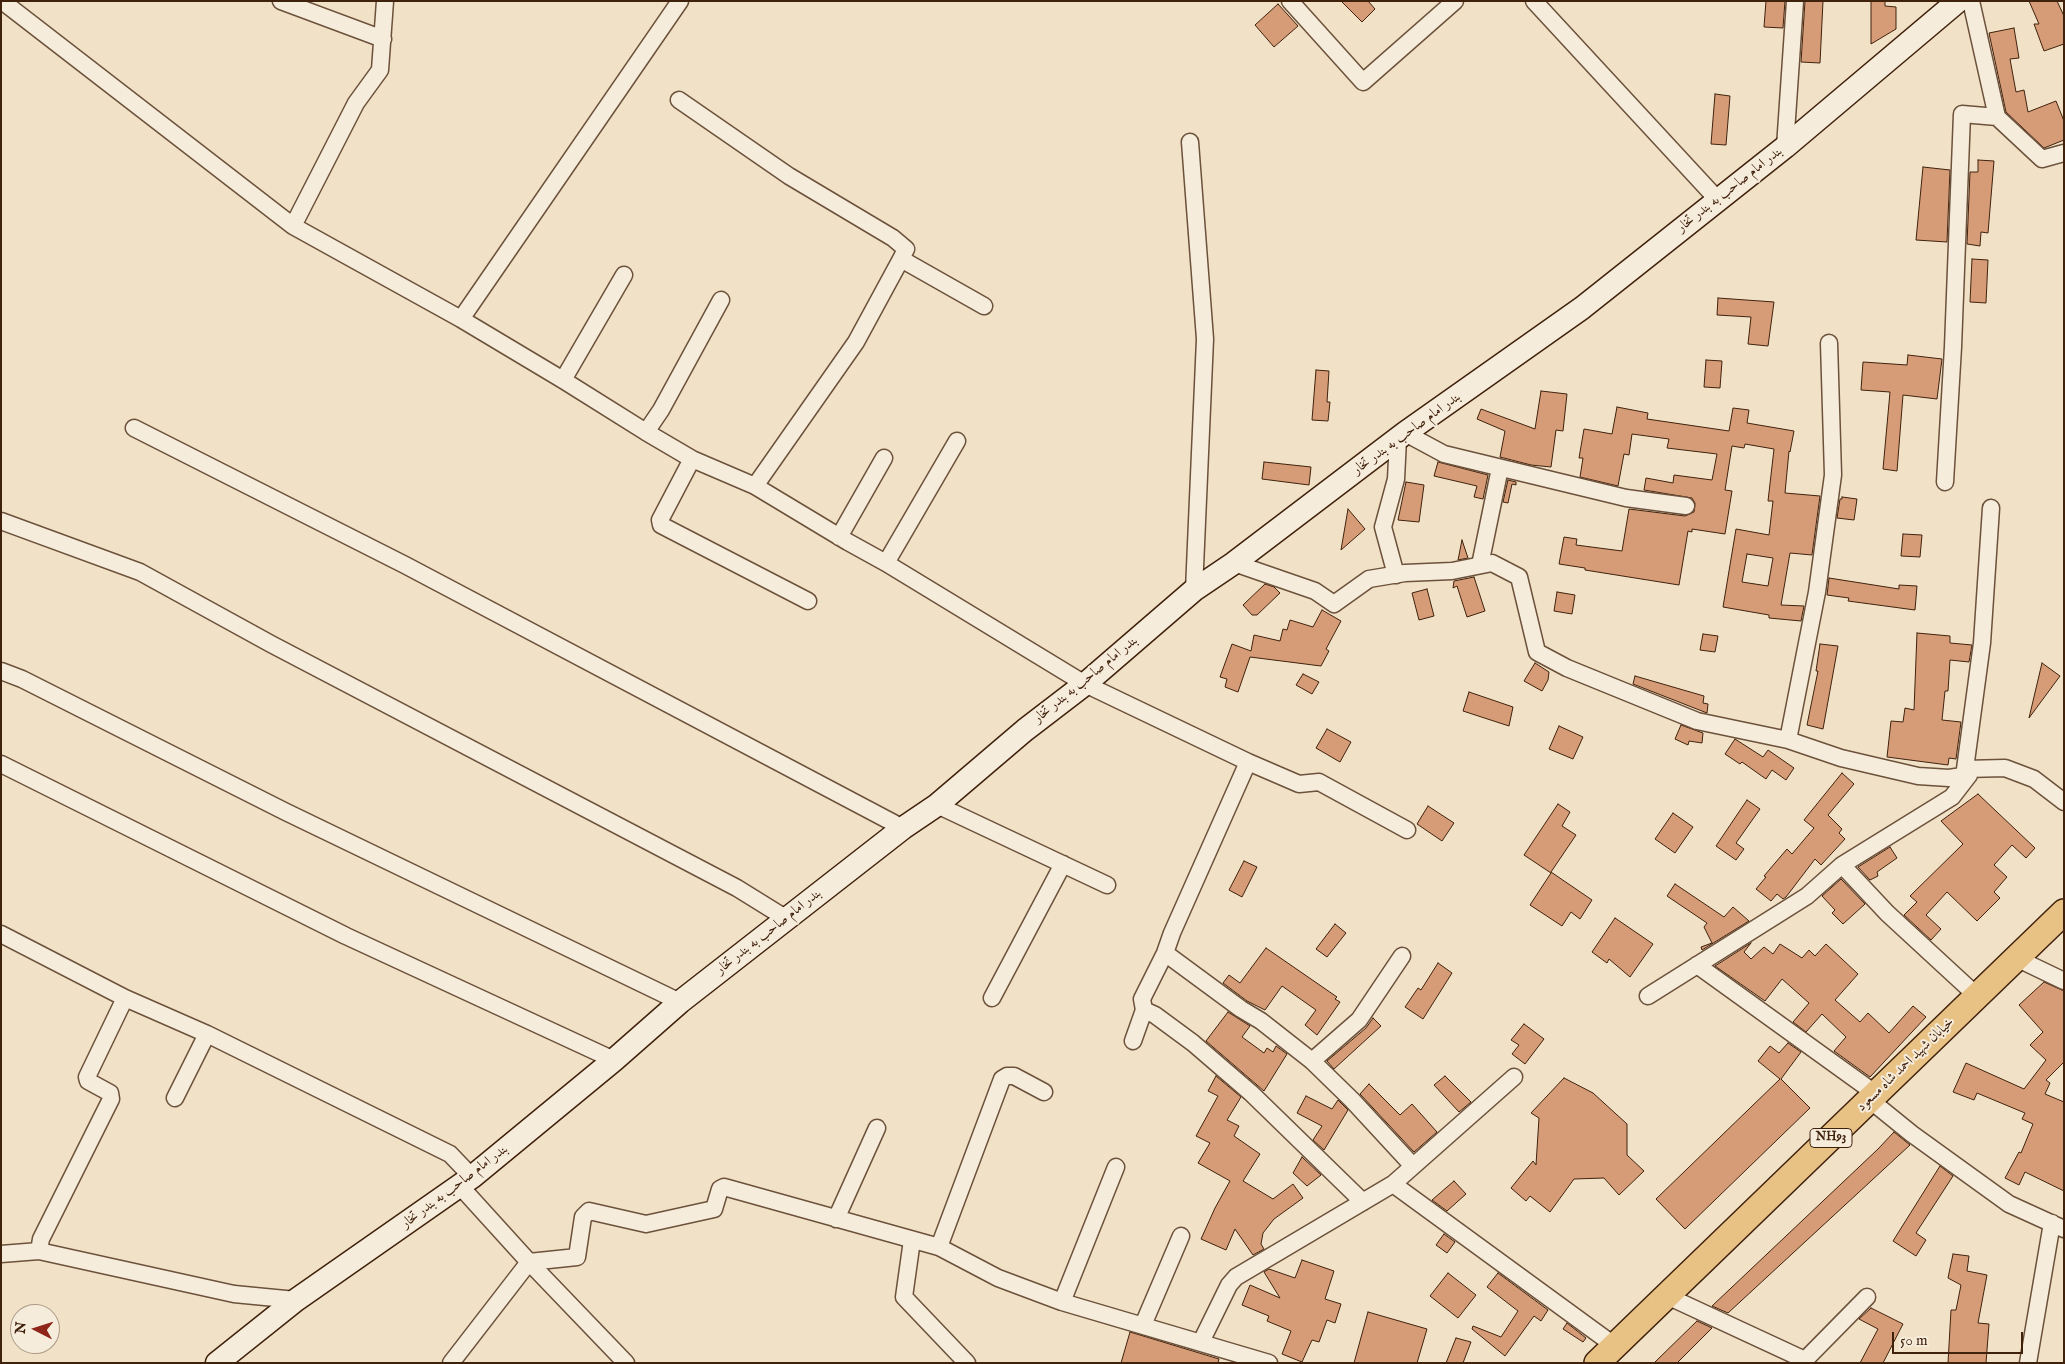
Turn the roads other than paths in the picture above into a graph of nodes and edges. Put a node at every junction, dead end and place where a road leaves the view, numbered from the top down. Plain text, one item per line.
1 (2, 1) edge
2 (280, 1) edge
3 (385, 1) edge
4 (680, 1) edge
5 (1290, 1) edge
6 (1455, 1) edge
7 (1534, 1) edge
8 (1794, 1) edge
9 (1958, 1) edge
10 (1971, 1) edge
11 (383, 39) junction
12 (679, 100) dead end
13 (1997, 116) junction
14 (1190, 142) dead end
15 (1785, 147) junction
16 (2064, 153) edge
17 (1717, 199) junction
18 (293, 226) junction
19 (901, 259) junction
20 (624, 275) dead end
21 (721, 300) dead end
22 (984, 306) dead end
23 (461, 319) junction
24 (1829, 343) dead end
25 (563, 380) junction
26 (134, 428) dead end
27 (646, 432) junction
28 (1402, 436) junction
29 (956, 441) dead end
30 (884, 458) dead end
31 (692, 459) junction
32 (1500, 468) junction
33 (1945, 482) dead end
34 (754, 486) junction
35 (1686, 506) dead end
36 (1991, 508) dead end
37 (1, 521) edge
38 (839, 537) junction
39 (886, 563) junction
40 (1234, 563) junction
41 (1480, 565) junction
42 (1396, 575) junction
43 (1194, 590) junction
44 (808, 601) dead end
45 (1, 671) edge
46 (1085, 684) junction
47 (1788, 740) junction
48 (1248, 762) junction
49 (1, 764) edge
50 (1967, 772) junction
51 (2064, 802) edge
52 (937, 805) junction
53 (903, 828) junction
54 (1407, 830) dead end
55 (1063, 864) junction
56 (1842, 865) junction
57 (1107, 885) dead end
58 (2064, 912) edge
59 (787, 918) junction
60 (1, 934) edge
61 (1165, 953) junction
62 (1402, 956) dead end
63 (2016, 958) junction
64 (1697, 966) junction
65 (2064, 981) edge
66 (1648, 996) dead end
67 (1977, 996) junction
68 (125, 998) junction
69 (992, 998) dead end
70 (680, 1002) junction
71 (1144, 1010) junction
72 (207, 1034) junction
73 (1133, 1041) dead end
74 (614, 1060) junction
75 (1312, 1061) junction
76 (1514, 1077) dead end
77 (1044, 1092) dead end
78 (1873, 1097) junction
79 (175, 1098) dead end
80 (877, 1128) dead end
81 (1413, 1166) junction
82 (1116, 1168) dead end
83 (466, 1182) junction
84 (1393, 1184) junction
85 (1363, 1202) junction
86 (836, 1219) junction
87 (2058, 1226) edge
88 (1182, 1236) dead end
89 (912, 1240) junction
90 (939, 1247) junction
91 (40, 1251) junction
92 (1, 1254) edge
93 (528, 1262) junction
94 (1668, 1296) junction
95 (1867, 1297) dead end
96 (296, 1300) junction
97 (1062, 1302) junction
98 (1143, 1325) junction
99 (1201, 1342) junction
100 (1606, 1355) edge
101 (217, 1363) edge
102 (451, 1363) edge
103 (626, 1363) edge
104 (967, 1363) edge
105 (1269, 1363) edge
106 (2028, 1363) edge

1 - 18 street
2 - 11 street
3 - 11 street
4 - 23 street
5 - 6 street
7 - 17 street
8 - 15 street
9 - 15 main road, بندر امام صاحب به بندر تخار
10 - 13 street
11 - 18 street
12 - 19 street
13 - 16 street
13 - 33 street
14 - 43 street
15 - 17 main road, بندر امام صاحب به بندر تخار
17 - 28 main road, بندر امام صاحب به بندر تخار
18 - 23 street
19 - 22 street
19 - 34 street
20 - 25 street
21 - 27 street
23 - 25 street
24 - 47 street
25 - 27 street
26 - 53 street
27 - 31 street
28 - 32 street
28 - 40 main road, بندر امام صاحب به بندر تخار
28 - 42 street
29 - 39 street
30 - 38 street
31 - 34 street
31 - 44 street
32 - 35 street
32 - 41 street
34 - 38 street
36 - 50 street
37 - 59 street
38 - 39 street
39 - 46 street
40 - 42 street
40 - 43 main road, بندر امام صاحب به بندر تخار
41 - 42 street
41 - 47 street
43 - 46 main road, بندر امام صاحب به بندر تخار
45 - 70 street
46 - 48 street
46 - 52 main road, بندر امام صاحب به بندر تخار
47 - 50 street
48 - 54 street
48 - 61 street
49 - 74 street
50 - 51 street
50 - 56 street
52 - 53 main road, بندر امام صاحب به بندر تخار
52 - 55 street
53 - 59 main road, بندر امام صاحب به بندر تخار
55 - 57 street
55 - 69 street
56 - 64 street
56 - 67 street
58 - 63 main road, خیابان شهید احمد شاه مسعود / NH93
59 - 70 main road, بندر امام صاحب به بندر تخار
60 - 68 street
61 - 71 street
61 - 75 street
62 - 75 street
63 - 65 street
63 - 67 main road, خیابان شهید احمد شاه مسعود / NH93
64 - 66 street
64 - 78 street
67 - 78 main road, خیابان شهید احمد شاه مسعود / NH93
68 - 72 street
68 - 91 street
70 - 74 main road, بندر امام صاحب به بندر تخار
71 - 73 street
71 - 85 street
72 - 79 street
72 - 83 street
74 - 83 main road, بندر امام صاحب به بندر تخار
75 - 81 street
76 - 81 street
77 - 90 street
78 - 87 street
78 - 94 main road, خیابان شهید احمد شاه مسعود / NH93
80 - 86 street
81 - 84 street
82 - 97 street
83 - 93 street
83 - 96 main road, بندر امام صاحب به بندر تخار
84 - 85 street
84 - 100 street
85 - 99 street
86 - 89 street
86 - 93 street
87 - 106 street
88 - 98 street
89 - 90 street
89 - 104 street
90 - 97 street
91 - 92 street
91 - 96 street
93 - 102 street
93 - 103 street
94 - 95 street
94 - 100 main road, خیابان شهید احمد شاه مسعود / NH93
96 - 101 main road, بندر امام صاحب به بندر تخار
97 - 98 street
98 - 99 street
99 - 105 street

